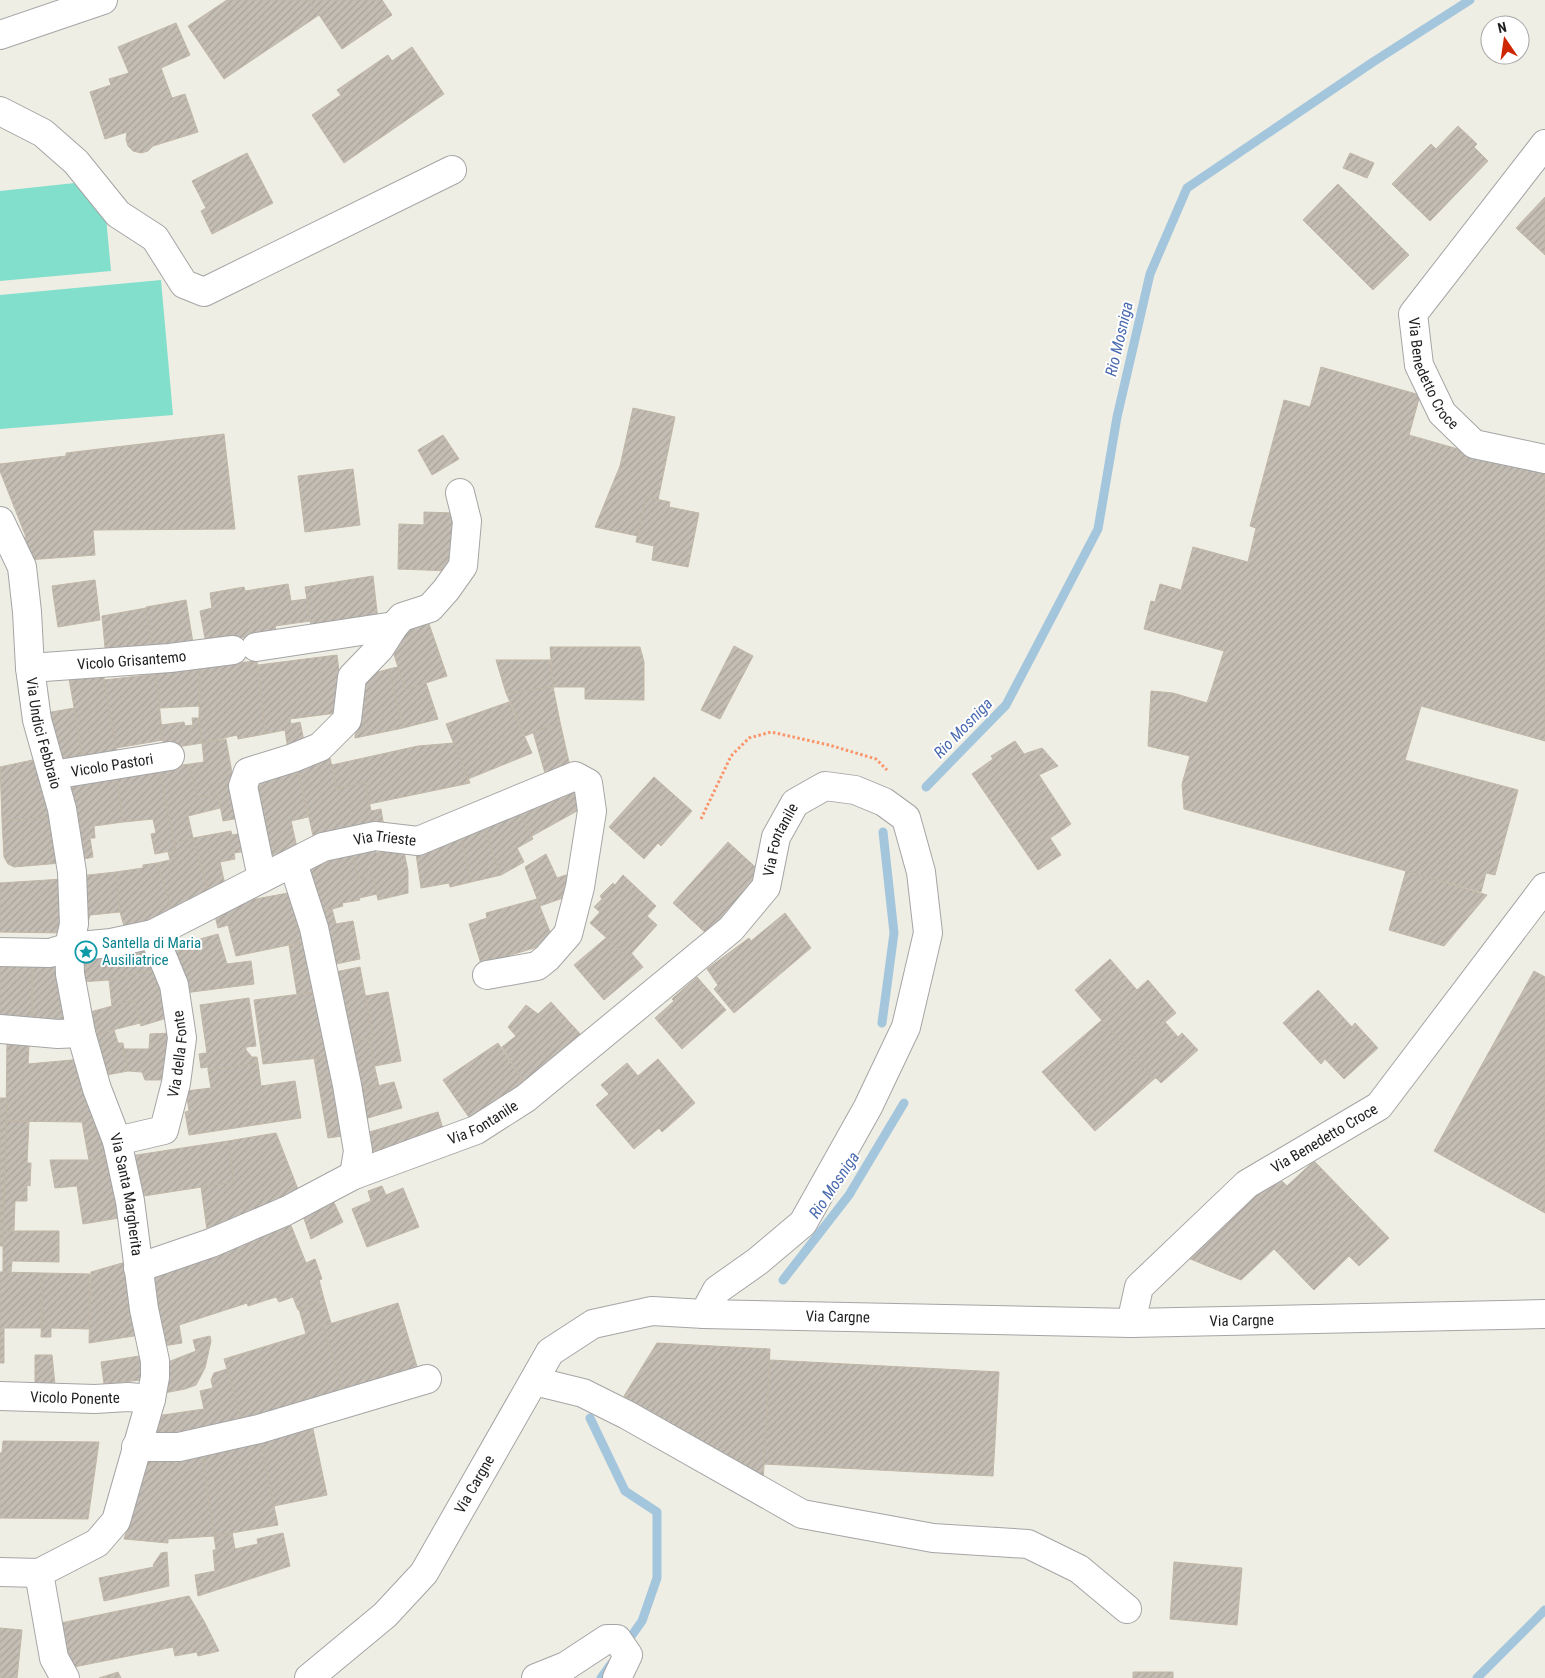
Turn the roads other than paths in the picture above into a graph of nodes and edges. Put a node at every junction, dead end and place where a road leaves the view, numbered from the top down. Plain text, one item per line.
1 (103, 0) edge
2 (0, 35) edge
3 (0, 111) edge
4 (1545, 144) edge
5 (452, 170) dead end
6 (1545, 459) edge
7 (460, 493) dead end
8 (0, 521) edge
9 (11, 571) edge
10 (394, 626) junction
11 (30, 668) junction
12 (170, 756) dead end
13 (53, 775) junction
14 (293, 863) junction
15 (262, 878) junction
16 (1545, 887) edge
17 (153, 934) junction
18 (69, 947) junction
19 (0, 952) edge
20 (487, 975) dead end
21 (0, 1029) edge
22 (81, 1033) junction
23 (117, 1141) junction
24 (354, 1175) junction
25 (138, 1268) junction
26 (704, 1314) junction
27 (1545, 1314) edge
28 (1131, 1323) junction
29 (427, 1379) dead end
30 (534, 1381) junction
31 (0, 1396) edge
32 (151, 1400) junction
33 (136, 1447) junction
34 (0, 1572) edge
35 (39, 1573) junction
36 (1127, 1609) dead end
37 (621, 1657) edge
38 (65, 1678) edge
39 (309, 1678) edge
40 (536, 1678) edge

1 - 2 street
3 - 5 street
4 - 6 street, Via Benedetto Croce
7 - 10 street
8 - 9 street, Via Undici Febbraio
9 - 11 street, Via Undici Febbraio
10 - 11 street, Vicolo Grisantemo
10 - 15 street
11 - 13 street, Via Undici Febbraio
12 - 13 street, Vicolo Pastori
13 - 18 street, Via Undici Febbraio
14 - 15 street, Via Trieste
14 - 20 street, Via Trieste
14 - 24 street
15 - 17 street, Via Trieste
16 - 28 street, Via Benedetto Croce
17 - 18 street, Via Trieste
17 - 23 street, Via della Fonte
18 - 19 street, Via Trieste
18 - 22 street, Via Santa Margherita
21 - 22 street
22 - 23 street, Via Santa Margherita
23 - 25 street, Via Santa Margherita
24 - 25 street, Via Fontanile
24 - 26 street, Via Fontanile
25 - 32 street, Via Santa Margherita
26 - 28 street, Via Cargne
26 - 30 street, Via Cargne
27 - 28 street, Via Cargne
29 - 33 street
30 - 36 street
30 - 39 street, Via Cargne
31 - 32 street, Vicolo Ponente
32 - 33 street, Via Santa Margherita
33 - 35 street, Via Santa Margherita
34 - 35 street
35 - 38 street
37 - 40 street

